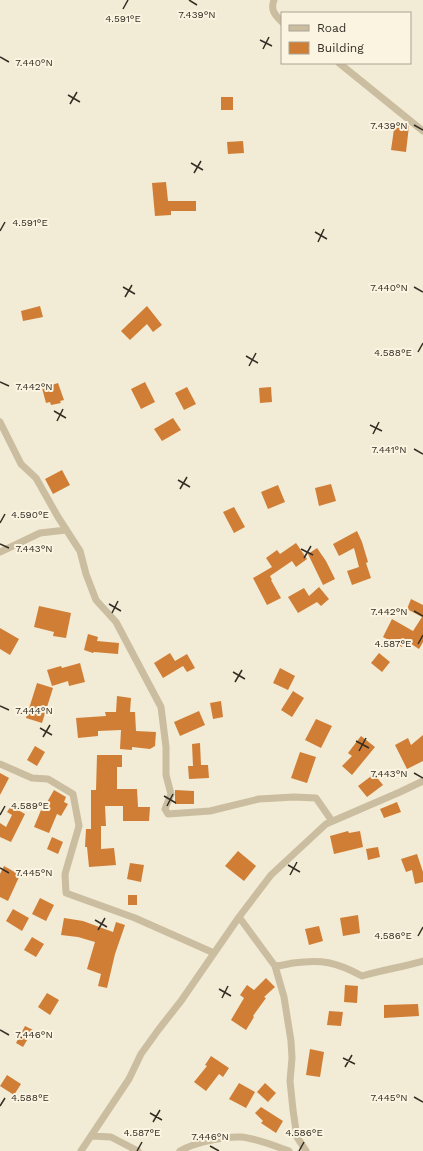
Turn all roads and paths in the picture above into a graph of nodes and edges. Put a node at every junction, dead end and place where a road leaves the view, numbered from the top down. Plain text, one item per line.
1 (274, 0) edge
2 (281, 21) edge
3 (340, 64) edge
4 (423, 131) edge
5 (0, 422) edge
6 (66, 530) junction
7 (0, 552) edge
8 (0, 764) edge
9 (423, 781) edge
10 (332, 821) junction
11 (239, 917) junction
12 (214, 952) junction
13 (423, 961) edge
14 (275, 966) junction
15 (92, 1136) junction
16 (81, 1151) edge
17 (138, 1151) edge
18 (180, 1151) edge
19 (289, 1151) edge
20 (306, 1151) edge

1 - 2 street
3 - 4 street
5 - 6 street
6 - 7 street
6 - 10 street
8 - 12 street
9 - 10 street
10 - 11 street
11 - 12 street
11 - 14 street
12 - 15 street
13 - 14 street
14 - 20 street
15 - 16 street
15 - 17 street
18 - 19 street

